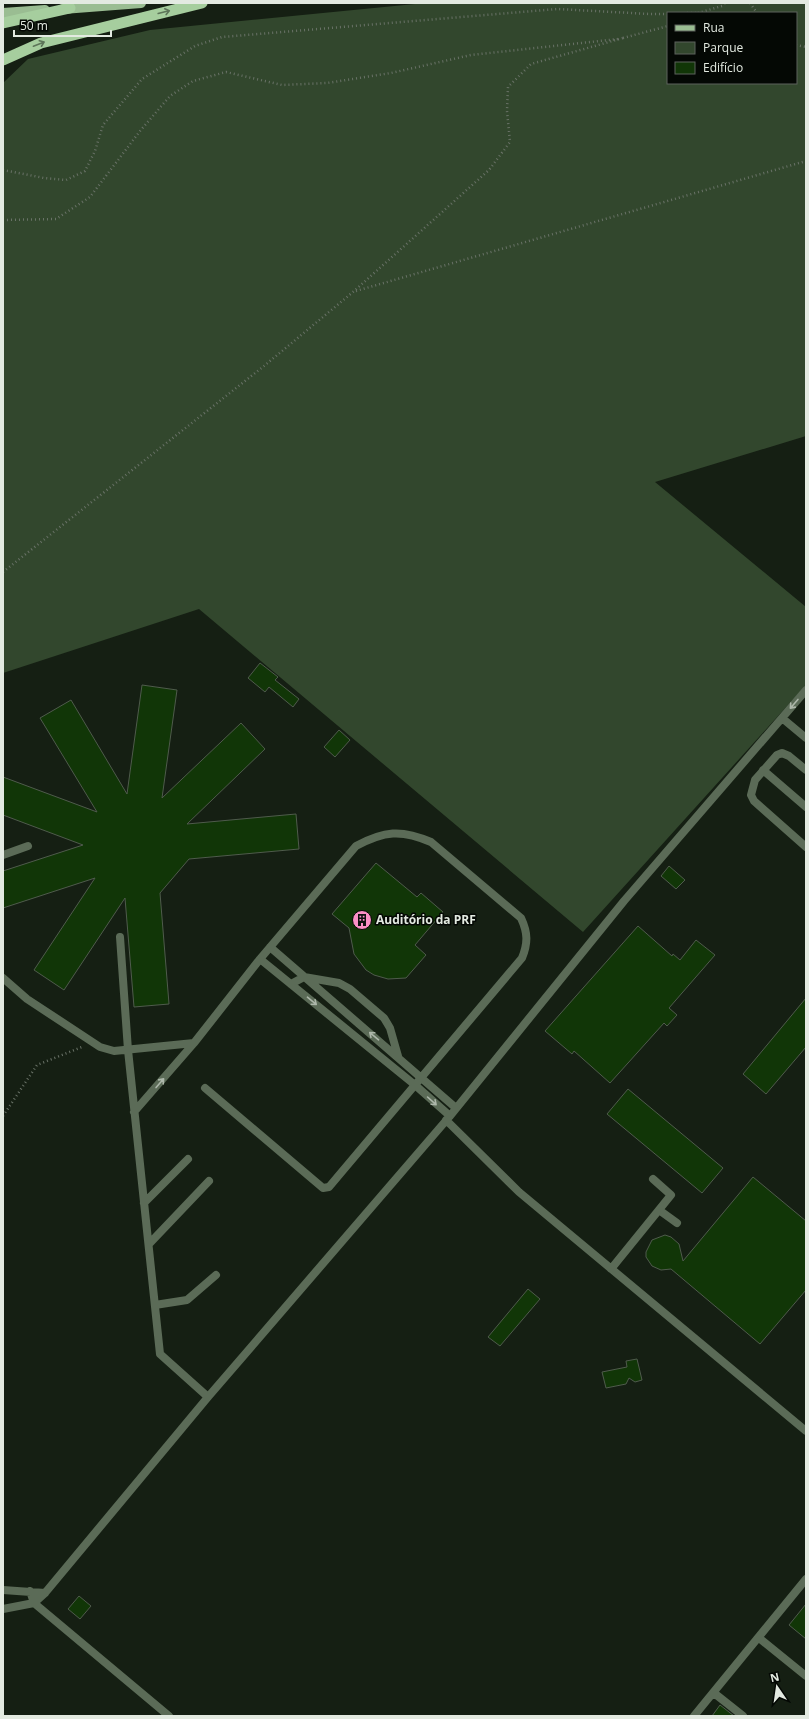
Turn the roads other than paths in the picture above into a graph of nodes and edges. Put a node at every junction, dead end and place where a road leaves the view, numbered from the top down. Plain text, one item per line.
1 (141, 3) edge
2 (202, 3) edge
3 (70, 8) junction
4 (3, 13) edge
5 (3, 23) edge
6 (3, 60) edge
7 (806, 690) edge
8 (782, 718) junction
9 (806, 738) edge
10 (763, 770) junction
11 (806, 770) edge
12 (806, 807) edge
13 (28, 846) dead end
14 (806, 847) edge
15 (3, 854) edge
16 (120, 937) dead end
17 (270, 947) junction
18 (260, 959) junction
19 (304, 977) junction
20 (3, 978) edge
21 (291, 984) junction
22 (194, 1043) junction
23 (128, 1050) junction
24 (398, 1057) junction
25 (422, 1077) junction
26 (415, 1085) junction
27 (205, 1088) dead end
28 (456, 1108) junction
29 (134, 1112) junction
30 (448, 1118) junction
31 (188, 1159) dead end
32 (653, 1178) dead end
33 (208, 1181) dead end
34 (144, 1203) junction
35 (658, 1210) junction
36 (677, 1223) dead end
37 (148, 1244) junction
38 (611, 1270) junction
39 (216, 1275) dead end
40 (155, 1305) junction
41 (208, 1397) junction
42 (806, 1431) edge
43 (805, 1582) edge
44 (3, 1590) edge
45 (30, 1591) junction
46 (45, 1593) junction
47 (34, 1603) junction
48 (3, 1609) edge
49 (759, 1638) junction
50 (806, 1676) edge
51 (714, 1693) junction
52 (169, 1716) edge
53 (694, 1716) edge
54 (743, 1716) edge

1 - 3 main road
6 -> 2 highway
3 - 4 main road
3 - 5 highway
7 -> 8 lane
8 - 9 lane
8 - 28 lane
10 - 11 lane
10 - 12 lane
10 - 14 lane
13 - 15 lane
16 - 23 lane
17 - 18 lane
17 - 19 lane
17 - 25 lane
18 - 21 lane
18 - 22 lane
19 - 21 lane
24 -> 19 lane
19 - 24 lane
20 - 23 lane
21 -> 26 lane
22 - 23 lane
29 -> 22 lane
23 - 29 lane
24 - 25 lane
25 - 26 lane
25 - 28 lane
26 - 27 lane
26 -> 30 lane
28 - 30 lane
29 - 34 lane
30 - 38 lane
30 - 41 lane
31 - 34 lane
32 - 35 lane
33 - 37 lane
34 - 37 lane
35 - 36 lane
35 - 38 lane
37 - 40 lane
38 - 42 lane
39 - 40 lane
40 - 41 lane
41 - 46 lane
43 - 49 lane
44 - 45 lane
45 - 46 lane
45 - 47 lane
46 - 47 lane
47 - 48 lane
47 - 52 lane
49 - 50 lane
49 - 51 lane
51 - 53 lane
51 - 54 lane

